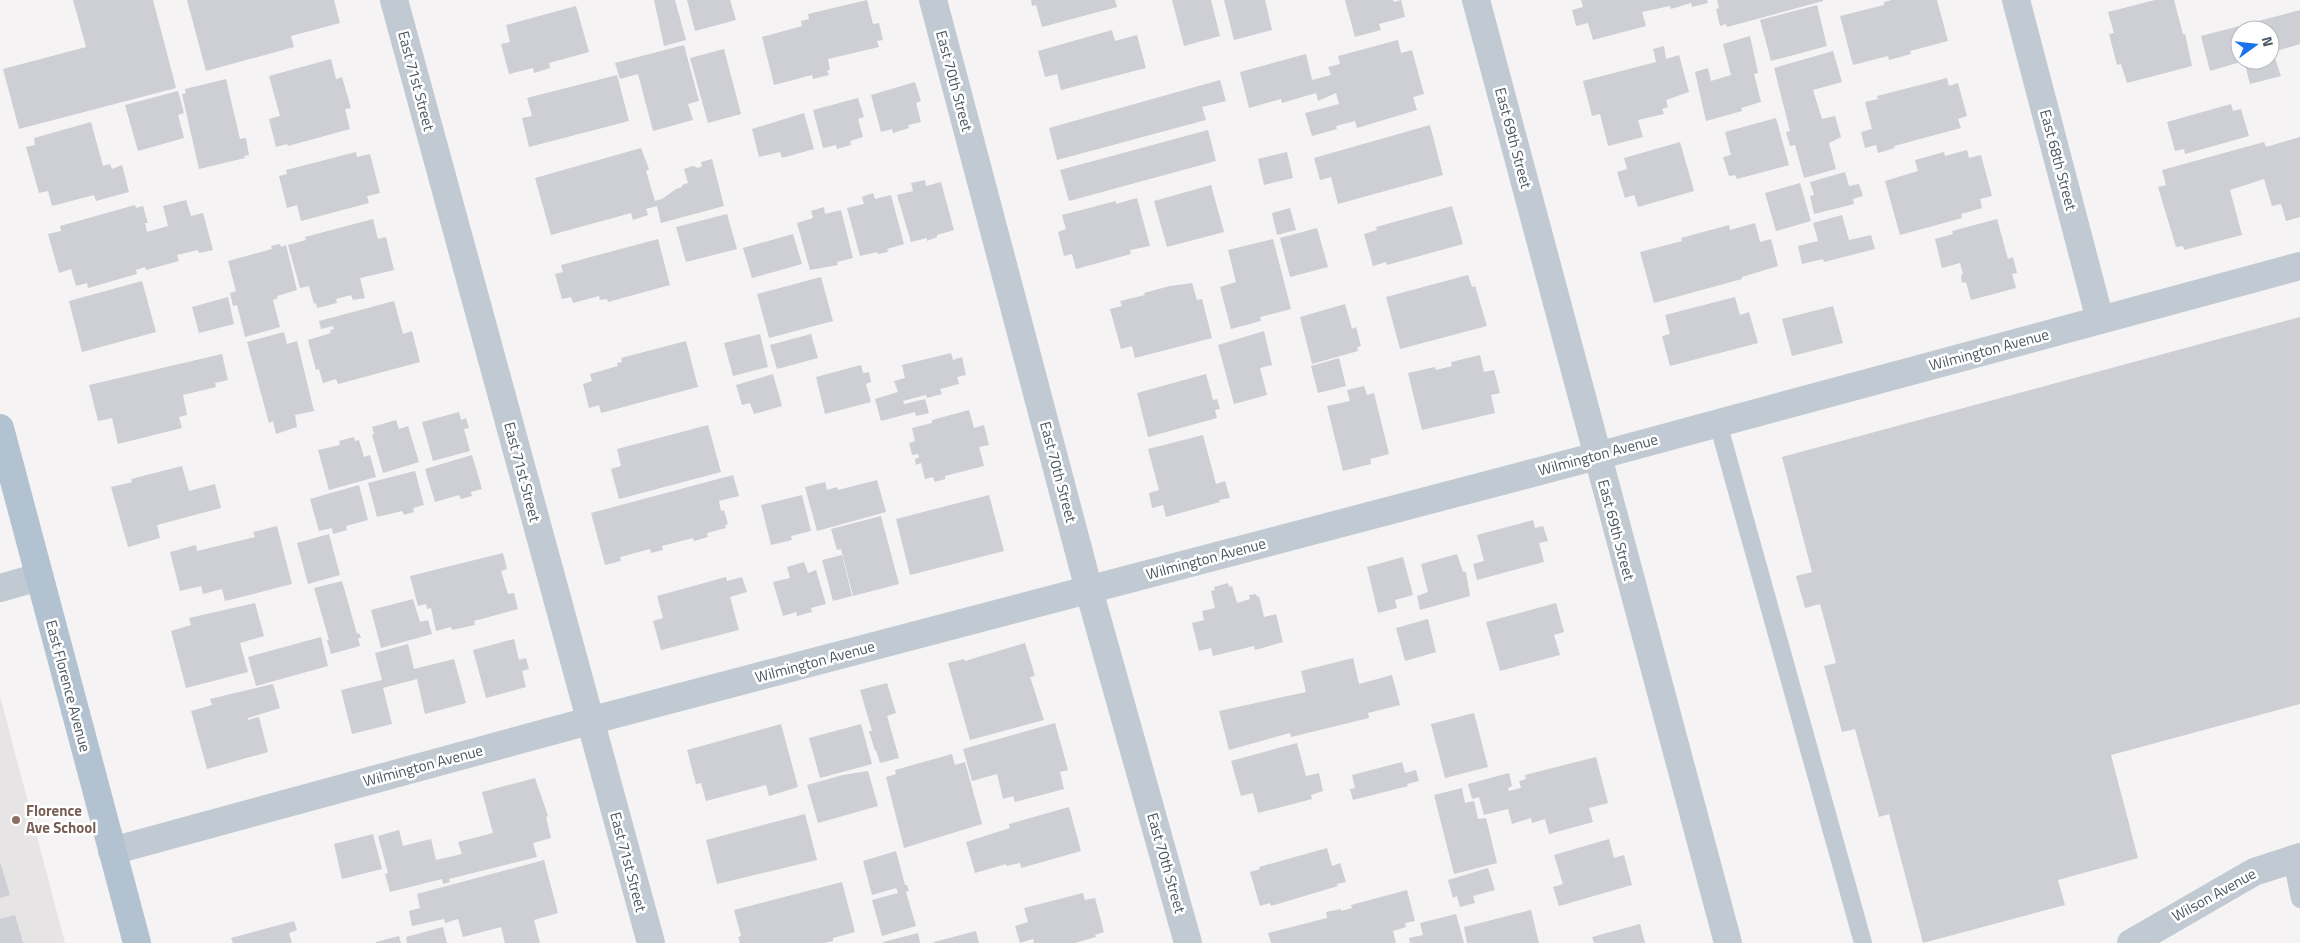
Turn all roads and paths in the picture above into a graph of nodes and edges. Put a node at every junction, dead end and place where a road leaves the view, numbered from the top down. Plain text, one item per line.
1 (394, 0) edge
2 (933, 0) edge
3 (1476, 0) edge
4 (2016, 0) edge
5 (2300, 266) edge
6 (2100, 320) junction
7 (1718, 424) junction
8 (0, 428) edge
9 (1597, 456) junction
10 (39, 577) junction
11 (0, 588) edge
12 (1089, 590) junction
13 (589, 721) junction
14 (112, 852) junction
15 (2296, 858) edge
16 (2300, 899) edge
17 (137, 943) edge
18 (651, 943) edge
19 (1188, 943) edge
20 (1728, 943) edge
21 (1863, 943) edge
22 (2132, 943) edge

1 - 13 street, East 71st Street
2 - 12 street, East 70th Street
3 - 9 street, East 69th Street
4 - 6 street, East 68th Street
5 - 6 street, Wilmington Avenue
6 - 7 street, Wilmington Avenue
7 - 9 street, Wilmington Avenue
7 - 21 lane
8 - 10 main road, East Florence Avenue
9 - 12 street, Wilmington Avenue
9 - 20 street, East 69th Street
10 - 11 street
10 - 14 main road, East Florence Avenue
12 - 13 street, Wilmington Avenue
12 - 19 street, East 70th Street
13 - 14 street, Wilmington Avenue
13 - 18 street, East 71st Street
14 - 17 main road, East Florence Avenue
15 - 16 lane
15 - 22 street, Wilson Avenue

